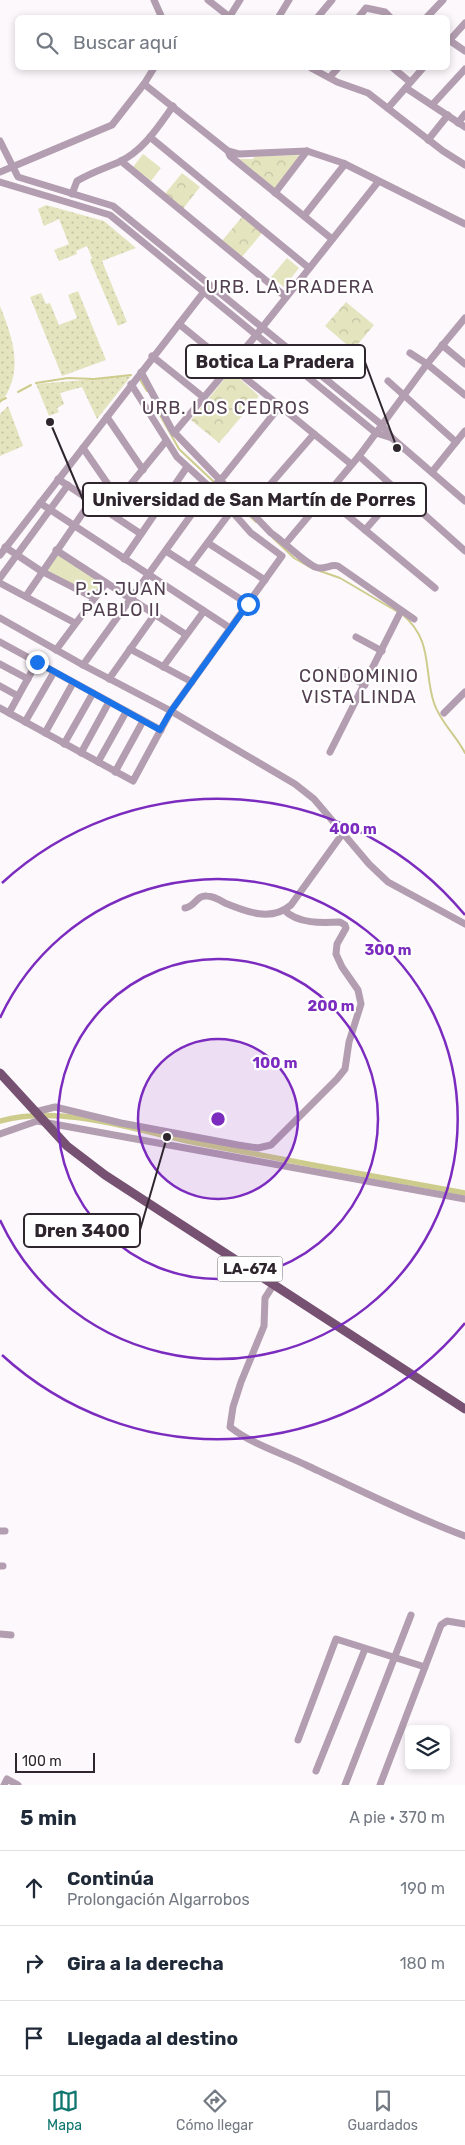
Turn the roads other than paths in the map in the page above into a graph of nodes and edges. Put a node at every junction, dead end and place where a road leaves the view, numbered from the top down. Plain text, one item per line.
1 (154, 0) edge
2 (208, 0) edge
3 (240, 0) edge
4 (289, 0) edge
5 (332, 0) edge
6 (443, 0) edge
7 (161, 15) edge
8 (227, 15) edge
9 (231, 15) edge
10 (280, 15) edge
11 (320, 15) edge
12 (360, 15) edge
13 (384, 15) edge
14 (429, 15) edge
15 (465, 23) edge
16 (450, 39) edge
17 (450, 42) edge
18 (465, 51) edge
19 (465, 69) edge
20 (153, 70) edge
21 (318, 70) edge
22 (336, 70) edge
23 (394, 70) edge
24 (421, 70) edge
25 (330, 77) junction
26 (144, 84) junction
27 (408, 85) junction
28 (432, 105) junction
29 (173, 106) junction
30 (388, 108) junction
31 (465, 114) edge
32 (448, 115) junction
33 (462, 125) edge
34 (150, 137) junction
35 (428, 140) junction
36 (0, 141) edge
37 (228, 151) junction
38 (307, 151) junction
39 (121, 161) junction
40 (345, 164) junction
41 (465, 165) edge
42 (11, 166) junction
43 (0, 172) edge
44 (18, 177) junction
45 (0, 182) edge
46 (378, 182) junction
47 (13, 187) junction
48 (274, 193) junction
49 (72, 194) junction
50 (304, 216) junction
51 (465, 224) edge
52 (332, 239) junction
53 (309, 268) junction
54 (207, 289) junction
55 (286, 297) junction
56 (465, 318) edge
57 (179, 324) junction
58 (262, 328) junction
59 (257, 334) junction
60 (442, 345) junction
61 (410, 353) dead end
62 (152, 356) junction
63 (427, 364) junction
64 (465, 364) edge
65 (230, 366) junction
66 (141, 372) junction
67 (388, 381) dead end
68 (132, 384) junction
69 (465, 395) edge
70 (403, 396) junction
71 (204, 397) junction
72 (280, 406) junction
73 (107, 417) junction
74 (382, 425) junction
75 (465, 431) edge
76 (174, 433) junction
77 (376, 433) junction
78 (314, 434) junction
79 (392, 438) junction
80 (166, 441) junction
81 (456, 442) junction
82 (82, 448) junction
83 (359, 456) junction
84 (351, 464) junction
85 (187, 467) junction
86 (143, 470) junction
87 (432, 472) junction
88 (58, 479) junction
89 (68, 485) junction
90 (216, 486) junction
91 (398, 492) junction
92 (324, 496) junction
93 (120, 498) junction
94 (464, 498) edge
95 (91, 501) junction
96 (40, 504) junction
97 (49, 510) junction
98 (232, 510) junction
99 (248, 510) junction
100 (108, 512) junction
101 (74, 526) junction
102 (365, 530) junction
103 (141, 534) junction
104 (208, 543) junction
105 (286, 543) junction
106 (5, 547) junction
107 (56, 550) junction
108 (166, 550) junction
109 (465, 551) edge
110 (0, 555) edge
111 (16, 555) junction
112 (124, 559) junction
113 (190, 566) junction
114 (41, 571) junction
115 (149, 575) junction
116 (0, 578) edge
117 (265, 580) junction
118 (0, 583) edge
119 (106, 583) junction
120 (435, 588) dead end
121 (26, 596) junction
122 (94, 598) junction
123 (130, 599) junction
124 (248, 604) junction
125 (204, 611) junction
126 (401, 613) junction
127 (155, 614) junction
128 (0, 618) edge
129 (414, 619) dead end
130 (75, 623) junction
131 (230, 628) junction
132 (185, 634) junction
133 (356, 637) dead end
134 (0, 642) edge
135 (130, 649) junction
136 (56, 650) junction
137 (382, 651) junction
138 (37, 662) junction
139 (0, 664) edge
140 (83, 665) junction
141 (163, 667) junction
142 (339, 670) dead end
143 (54, 672) junction
144 (28, 679) junction
145 (109, 679) junction
146 (74, 682) junction
147 (192, 682) junction
148 (365, 685) junction
149 (0, 686) edge
150 (465, 692) edge
151 (92, 693) junction
152 (18, 696) junction
153 (109, 702) junction
154 (0, 708) edge
155 (171, 711) junction
156 (126, 712) junction
157 (9, 713) junction
158 (444, 713) dead end
159 (143, 721) junction
160 (26, 722) junction
161 (160, 730) junction
162 (45, 733) junction
163 (64, 744) junction
164 (330, 752) dead end
165 (81, 753) junction
166 (98, 762) junction
167 (115, 772) junction
168 (343, 833) junction
169 (184, 908) dead end
170 (284, 910) junction
171 (465, 924) edge
172 (0, 1074) edge
173 (40, 1117) junction
174 (0, 1134) edge
175 (465, 1200) edge
176 (274, 1284) junction
177 (465, 1409) edge
178 (465, 1536) edge
179 (411, 1615) dead end
180 (465, 1624) edge
181 (0, 1634) edge
182 (11, 1636) dead end
183 (365, 1648) junction
184 (394, 1657) junction
185 (425, 1667) junction
186 (298, 1740) dead end
187 (316, 1770) dead end
188 (4, 1785) edge
189 (18, 1785) edge
190 (345, 1785) edge
191 (380, 1785) edge

1 - 7 street
2 - 8 street
3 - 9 street
4 - 10 street
5 - 11 street
6 - 14 street
12 - 13 street
15 - 16 street
17 - 18 street
19 - 28 street
20 - 26 street
21 - 25 street
22 - 25 street
23 - 27 street
24 - 27 street
25 - 30 street
26 - 29 street
26 - 42 street
27 - 28 street
27 - 30 street
28 - 32 street
29 - 34 street
29 - 37 street
30 - 35 street
31 - 33 street
32 - 33 street
32 - 35 street
34 - 39 street
34 - 53 street
35 - 41 street
36 - 42 street
37 - 38 street
37 - 48 street
38 - 40 street
38 - 48 street
39 - 49 street
39 - 55 street
40 - 46 street
40 - 50 street
42 - 43 street
42 - 44 street
44 - 47 street
44 - 49 street
45 - 47 street
46 - 51 street
46 - 52 street
47 - 54 street
48 - 50 street
49 - 54 street
50 - 52 street
52 - 53 street
53 - 55 street
54 - 57 street
54 - 58 street
54 - 59 street
55 - 58 street
56 - 60 street
57 - 62 street
57 - 65 street
58 - 59 street
58 - 74 street
59 - 65 street
59 - 77 street
60 - 63 street
60 - 64 street
61 - 63 street
62 - 66 street
62 - 71 street
63 - 69 street
63 - 70 street
65 - 71 street
65 - 72 street
66 - 68 street
66 - 76 street
67 - 70 street
68 - 73 street
68 - 80 street
70 - 74 street
70 - 81 street
71 - 76 street
72 - 78 street
72 - 90 street
73 - 82 street
73 - 86 street
74 - 77 street
74 - 79 street
75 - 81 street
76 - 90 street
77 - 79 street
77 - 83 street
78 - 84 street
78 - 99 street
79 - 87 street
80 - 85 street
80 - 86 street
81 - 87 street
82 - 88 street
82 - 93 street
83 - 84 street
83 - 91 street
84 - 92 street
85 - 90 street
85 - 103 street
86 - 93 street
87 - 94 street
88 - 89 street
88 - 96 street
89 - 95 street
89 - 97 street
90 - 98 street
90 - 99 street
90 - 108 street
91 - 102 street
91 - 109 street
92 - 102 street
92 - 105 street
93 - 100 street
95 - 100 street
95 - 101 street
96 - 97 street
96 - 106 street
97 - 101 street
97 - 111 street
98 - 104 street
98 - 117 street
99 - 105 street
100 - 103 street
101 - 107 street
101 - 112 street
102 - 120 street
103 - 112 street
104 - 113 street
104 - 117 street
105 - 126 street
106 - 110 street
106 - 111 street
107 - 114 street
107 - 119 street
108 - 113 street
108 - 115 street
111 - 114 street
111 - 116 street
112 - 115 street
113 - 124 street
114 - 121 street
114 - 122 street
115 - 123 street
115 - 125 street
117 - 124 street
118 - 121 street
119 - 122 street
119 - 123 street
121 - 130 street
122 - 130 street
123 - 127 street
123 - 140 street
124 - 131 street
125 - 131 street
125 - 132 street
126 - 129 street
126 - 137 street
127 - 132 street
127 - 135 street
128 - 136 street
130 - 136 street
131 - 147 street
132 - 141 street
133 - 137 street
134 - 138 street
135 - 141 street
135 - 145 street
136 - 140 street
137 - 148 street
138 - 143 street
138 - 144 street
139 - 144 street
140 - 145 street
141 - 147 street
142 - 148 street
143 - 146 street
143 - 160 street
144 - 152 street
145 - 155 street
146 - 151 street
146 - 162 street
147 - 155 street
148 - 164 street
149 - 152 street
150 - 158 street
151 - 153 street
151 - 163 street
152 - 157 street
153 - 156 street
153 - 165 street
154 - 157 street
155 - 161 street
155 - 168 street
156 - 159 street
156 - 166 street
157 - 160 street
159 - 161 street
159 - 167 street
160 - 162 street
161 - 167 street
162 - 163 street
163 - 165 street
165 - 166 street
166 - 167 street
168 - 170 street
168 - 171 street
169 - 170 street
170 - 173 street
172 - 173 main road, LA-674
173 - 174 street
173 - 175 street
173 - 176 main road, LA-674
176 - 177 main road, LA-674
176 - 178 street
179 - 184 street
180 - 185 street
181 - 182 street
183 - 184 street
183 - 186 street
183 - 187 street
184 - 185 street
184 - 190 street
185 - 191 street
188 - 189 street

